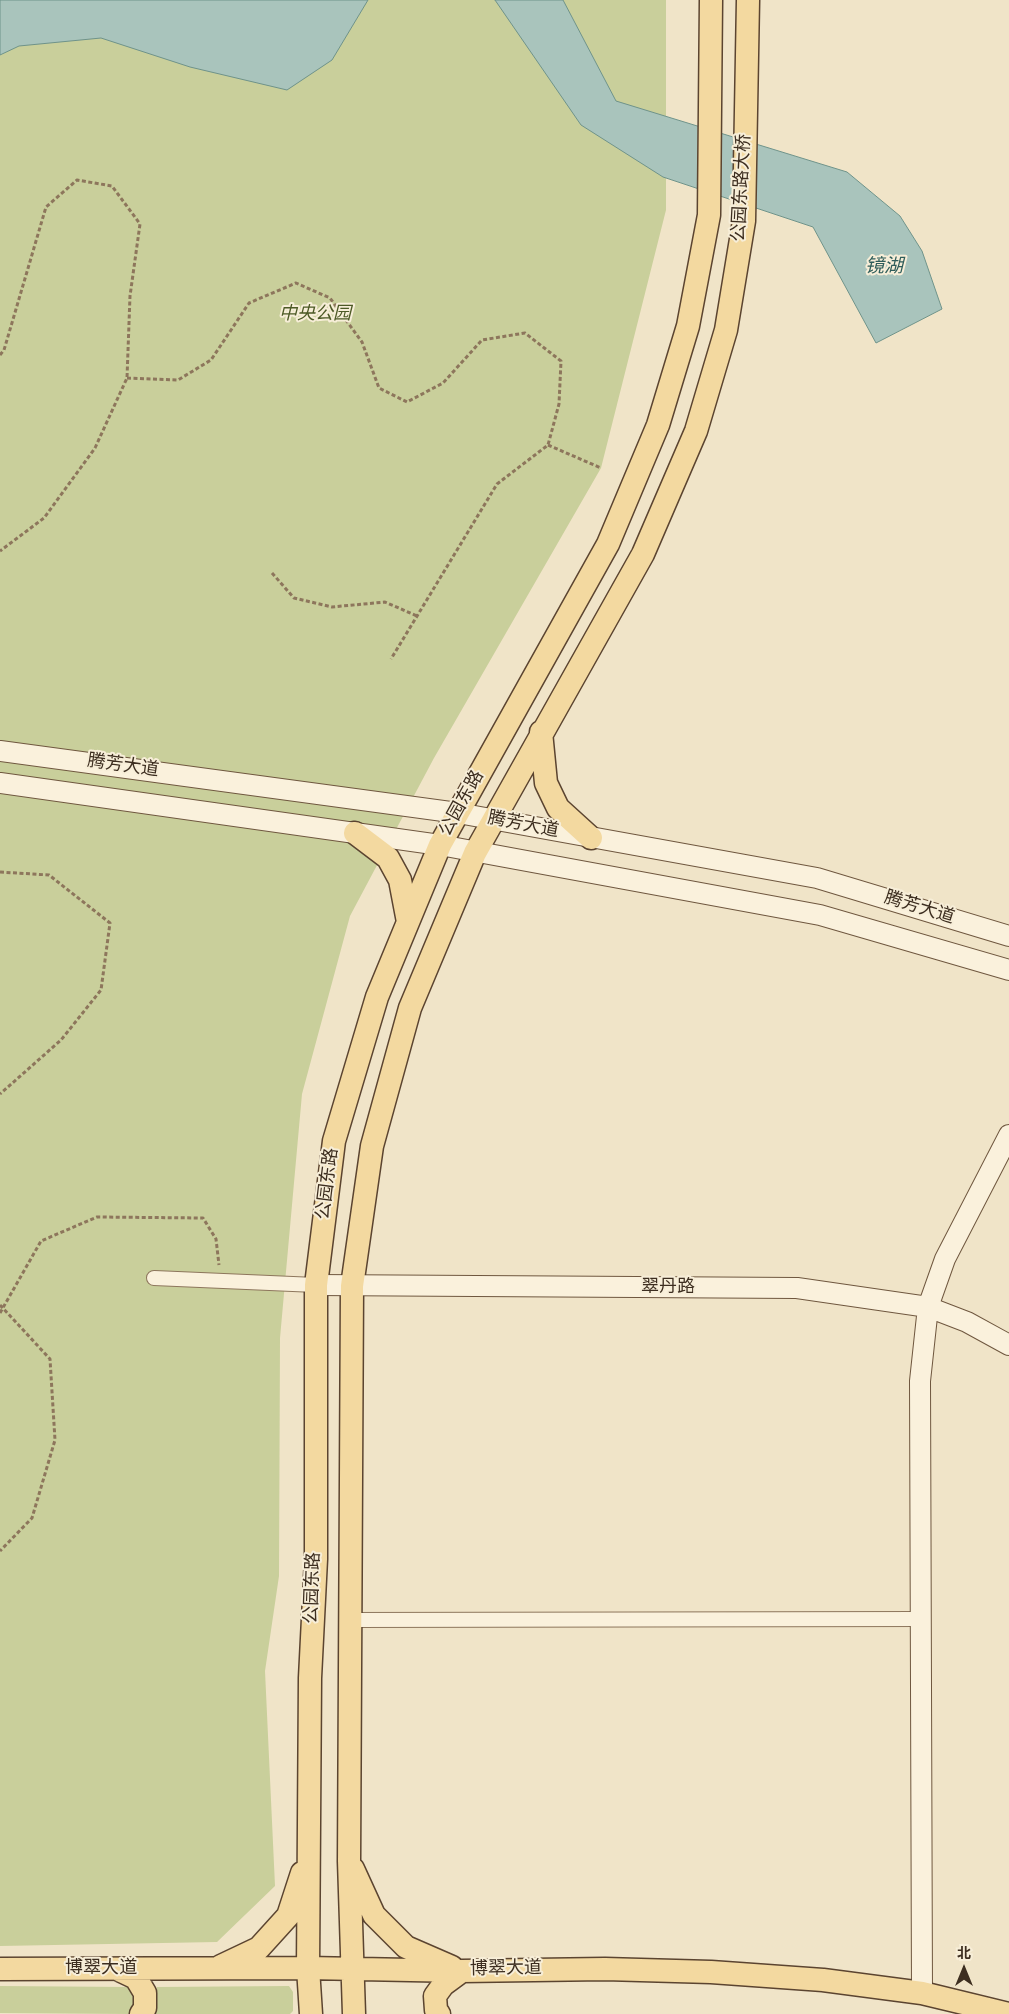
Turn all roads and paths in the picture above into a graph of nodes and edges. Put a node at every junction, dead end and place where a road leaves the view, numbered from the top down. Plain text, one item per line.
1 (711, 0) edge
2 (748, 0) edge
3 (0, 355) edge
4 (127, 378) junction
5 (658, 425) joint
6 (696, 432) joint
7 (548, 444) junction
8 (601, 468) dead end
9 (0, 551) edge
10 (272, 573) dead end
11 (417, 616) junction
12 (391, 658) dead end
13 (541, 732) junction
14 (0, 751) edge
15 (0, 783) edge
16 (458, 813) junction
17 (492, 820) junction
18 (355, 833) junction
19 (591, 838) junction
20 (440, 845) junction
21 (475, 852) junction
22 (0, 872) edge
23 (408, 922) junction
24 (1009, 936) edge
25 (1009, 970) edge
26 (0, 1094) edge
27 (1009, 1136) edge
28 (219, 1266) dead end
29 (154, 1278) dead end
30 (316, 1285) junction
31 (352, 1286) junction
32 (0, 1305) edge
33 (928, 1307) junction
34 (4, 1309) junction
35 (0, 1313) edge
36 (1009, 1345) edge
37 (0, 1551) edge
38 (921, 1619) junction
39 (350, 1620) junction
40 (309, 1851) junction
41 (349, 1860) junction
42 (308, 1968) junction
43 (0, 1969) edge
44 (117, 1969) junction
45 (216, 1969) junction
46 (351, 1969) junction
47 (462, 1971) junction
48 (922, 1993) junction
49 (141, 2014) edge
50 (311, 2014) edge
51 (354, 2014) edge
52 (438, 2014) edge
53 (1009, 2014) edge

1 - 5 main road, 公园东路大桥
2 - 6 main road, 公园东路大桥
3 - 4 path
4 - 7 path
4 - 9 path
5 - 16 main road, 公园东路
6 - 13 main road, 公园东路
7 - 8 path
7 - 11 path
10 - 11 path
11 - 12 path
13 - 17 main road, 公园东路
13 - 19 main road
14 - 16 main road, 腾芳大道
15 - 18 main road, 腾芳大道
16 - 17 main road, 腾芳大道
16 - 20 main road, 公园东路
17 - 19 main road, 腾芳大道
17 - 21 main road, 公园东路
18 - 20 main road, 腾芳大道
18 - 23 main road
19 - 24 main road, 腾芳大道
20 - 21 main road, 腾芳大道
20 - 23 main road, 公园东路
21 - 25 main road, 腾芳大道
21 - 31 main road, 公园东路
22 - 26 path
23 - 30 main road, 公园东路
27 - 33 main road
28 - 34 path
29 - 30 street
30 - 31 main road, 翠丹路
30 - 40 main road, 公园东路
31 - 33 main road, 翠丹路
31 - 39 main road, 公园东路
32 - 34 path
33 - 36 main road, 翠丹路
33 - 38 main road
34 - 35 path
34 - 37 path
38 - 39 street
38 - 48 main road
39 - 41 main road, 公园东路
40 - 42 main road, 公园东路
40 - 45 main road
41 - 46 main road, 公园东路
41 - 47 main road
42 - 45 main road, 博翠大道
42 - 46 main road, 博翠大道
42 - 50 main road, 公园东路
43 - 44 main road, 博翠大道
44 - 45 main road, 博翠大道
44 - 49 main road
46 - 47 main road, 博翠大道
46 - 51 main road, 公园东路
47 - 48 main road, 博翠大道
47 - 52 main road
48 - 53 main road, 博翠大道

